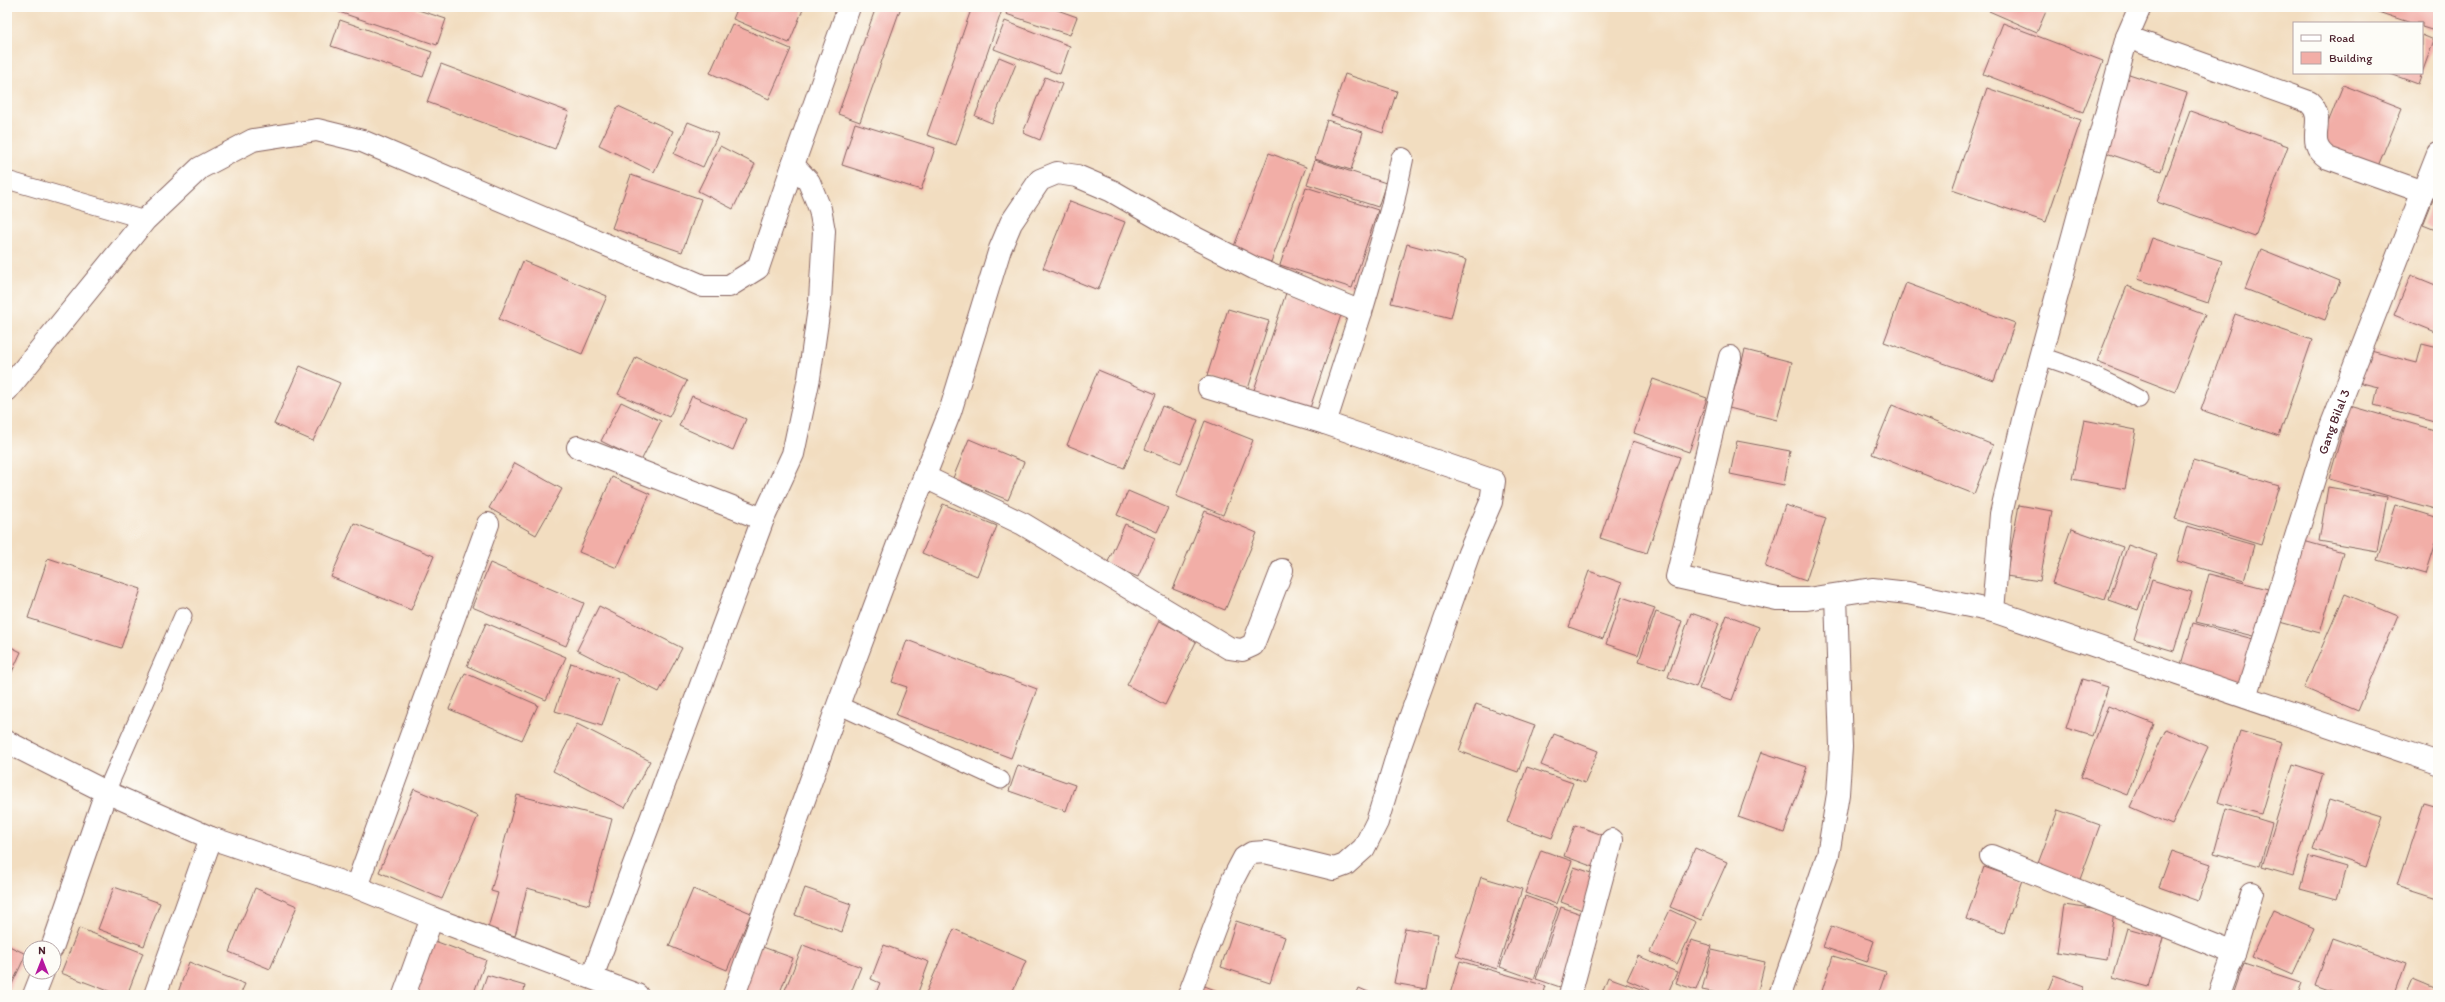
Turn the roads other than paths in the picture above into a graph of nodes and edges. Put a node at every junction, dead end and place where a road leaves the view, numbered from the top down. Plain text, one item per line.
1 (849, 7) edge
2 (2140, 7) edge
3 (2127, 37) junction
4 (2438, 153) edge
5 (1402, 159) dead end
6 (793, 165) junction
7 (7, 180) edge
8 (2423, 192) junction
9 (146, 220) junction
10 (1361, 312) junction
11 (2042, 356) junction
12 (1730, 357) dead end
13 (9, 384) edge
14 (1209, 388) dead end
15 (2139, 399) dead end
16 (1325, 423) junction
17 (578, 447) dead end
18 (925, 477) junction
19 (763, 519) junction
20 (488, 524) dead end
21 (1282, 570) dead end
22 (1842, 595) junction
23 (1992, 611) junction
24 (183, 616) dead end
25 (2246, 696) junction
26 (838, 705) junction
27 (7, 742) edge
28 (2438, 763) edge
29 (1001, 780) dead end
30 (106, 792) junction
31 (211, 838) junction
32 (1612, 840) dead end
33 (1991, 856) dead end
34 (356, 886) junction
35 (2252, 893) dead end
36 (432, 918) junction
37 (55, 940) edge
38 (2234, 953) junction
39 (592, 977) junction
40 (40, 980) edge
41 (34, 995) edge
42 (155, 995) edge
43 (404, 995) edge
44 (637, 995) edge
45 (734, 995) edge
46 (1189, 995) edge
47 (1570, 995) edge
48 (1780, 995) edge
49 (2219, 995) edge

1 - 6 street
2 - 3 street
3 - 8 street
3 - 11 street
4 - 8 street, Gang Bilal 3
5 - 10 street
6 - 9 street
6 - 19 street
7 - 9 lane
8 - 25 street, Gang Bilal 3
9 - 13 street
10 - 16 street
10 - 18 street
11 - 15 lane
11 - 23 street
12 - 22 street
14 - 16 street
16 - 46 street
17 - 19 street
18 - 21 street
18 - 26 street
19 - 39 street
20 - 34 street
22 - 23 street
22 - 48 street
23 - 25 street
24 - 30 lane
25 - 28 street
26 - 29 lane
26 - 45 street
27 - 30 street
30 - 31 street
30 - 37 street
31 - 34 street
31 - 42 street
32 - 47 street
33 - 38 street
34 - 36 street
35 - 38 street
36 - 39 street
36 - 43 street
38 - 49 street
39 - 44 street
40 - 41 street

